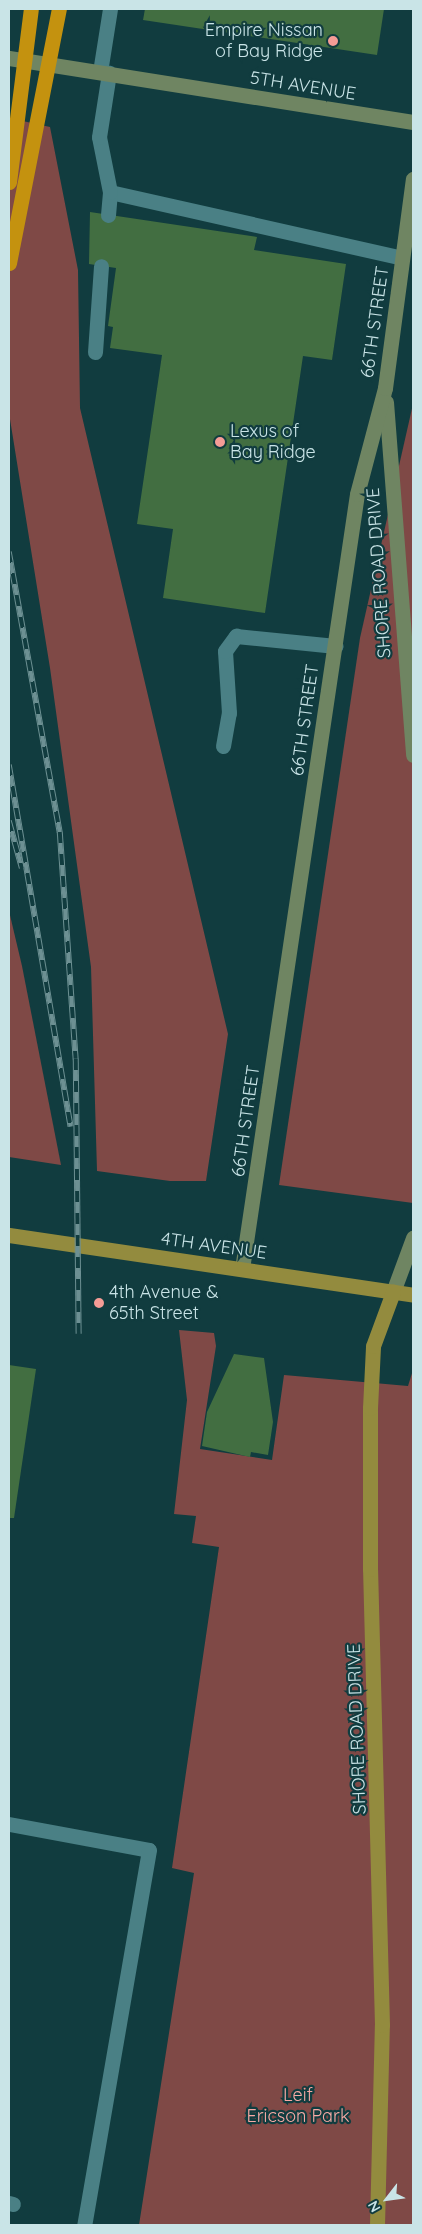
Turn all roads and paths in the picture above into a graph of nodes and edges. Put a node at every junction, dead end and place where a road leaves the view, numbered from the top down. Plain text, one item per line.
1 (31, 9) edge
2 (59, 9) edge
3 (110, 9) edge
4 (16, 59) edge
5 (104, 72) junction
6 (413, 122) edge
7 (413, 179) edge
8 (9, 182) edge
9 (110, 192) junction
10 (108, 215) dead end
11 (402, 258) junction
12 (9, 263) edge
13 (101, 266) dead end
14 (95, 352) dead end
15 (385, 388) junction
16 (336, 646) junction
17 (223, 746) dead end
18 (413, 755) edge
19 (9, 1234) edge
20 (413, 1238) edge
21 (242, 1269) junction
22 (393, 1292) junction
23 (413, 1294) edge
24 (9, 1824) edge
25 (84, 2225) edge
26 (377, 2225) edge

1 - 8 highway
2 - 12 highway
3 - 5 street
4 - 5 street, 5TH AVENUE
5 - 6 street, 5TH AVENUE
5 - 9 street
7 - 11 street, 66TH STREET
9 - 10 street
9 - 11 street
11 - 15 street, 66TH STREET
13 - 14 street
15 - 16 street, 66TH STREET
15 - 18 street, SHORE ROAD DRIVE
16 - 17 street
16 - 21 street, 66TH STREET
19 - 21 main road, 4TH AVENUE
20 - 22 street, SHORE ROAD DRIVE
21 - 22 main road, 4TH AVENUE
22 - 23 main road, 4TH AVENUE
22 - 26 main road, SHORE ROAD DRIVE
24 - 25 street

